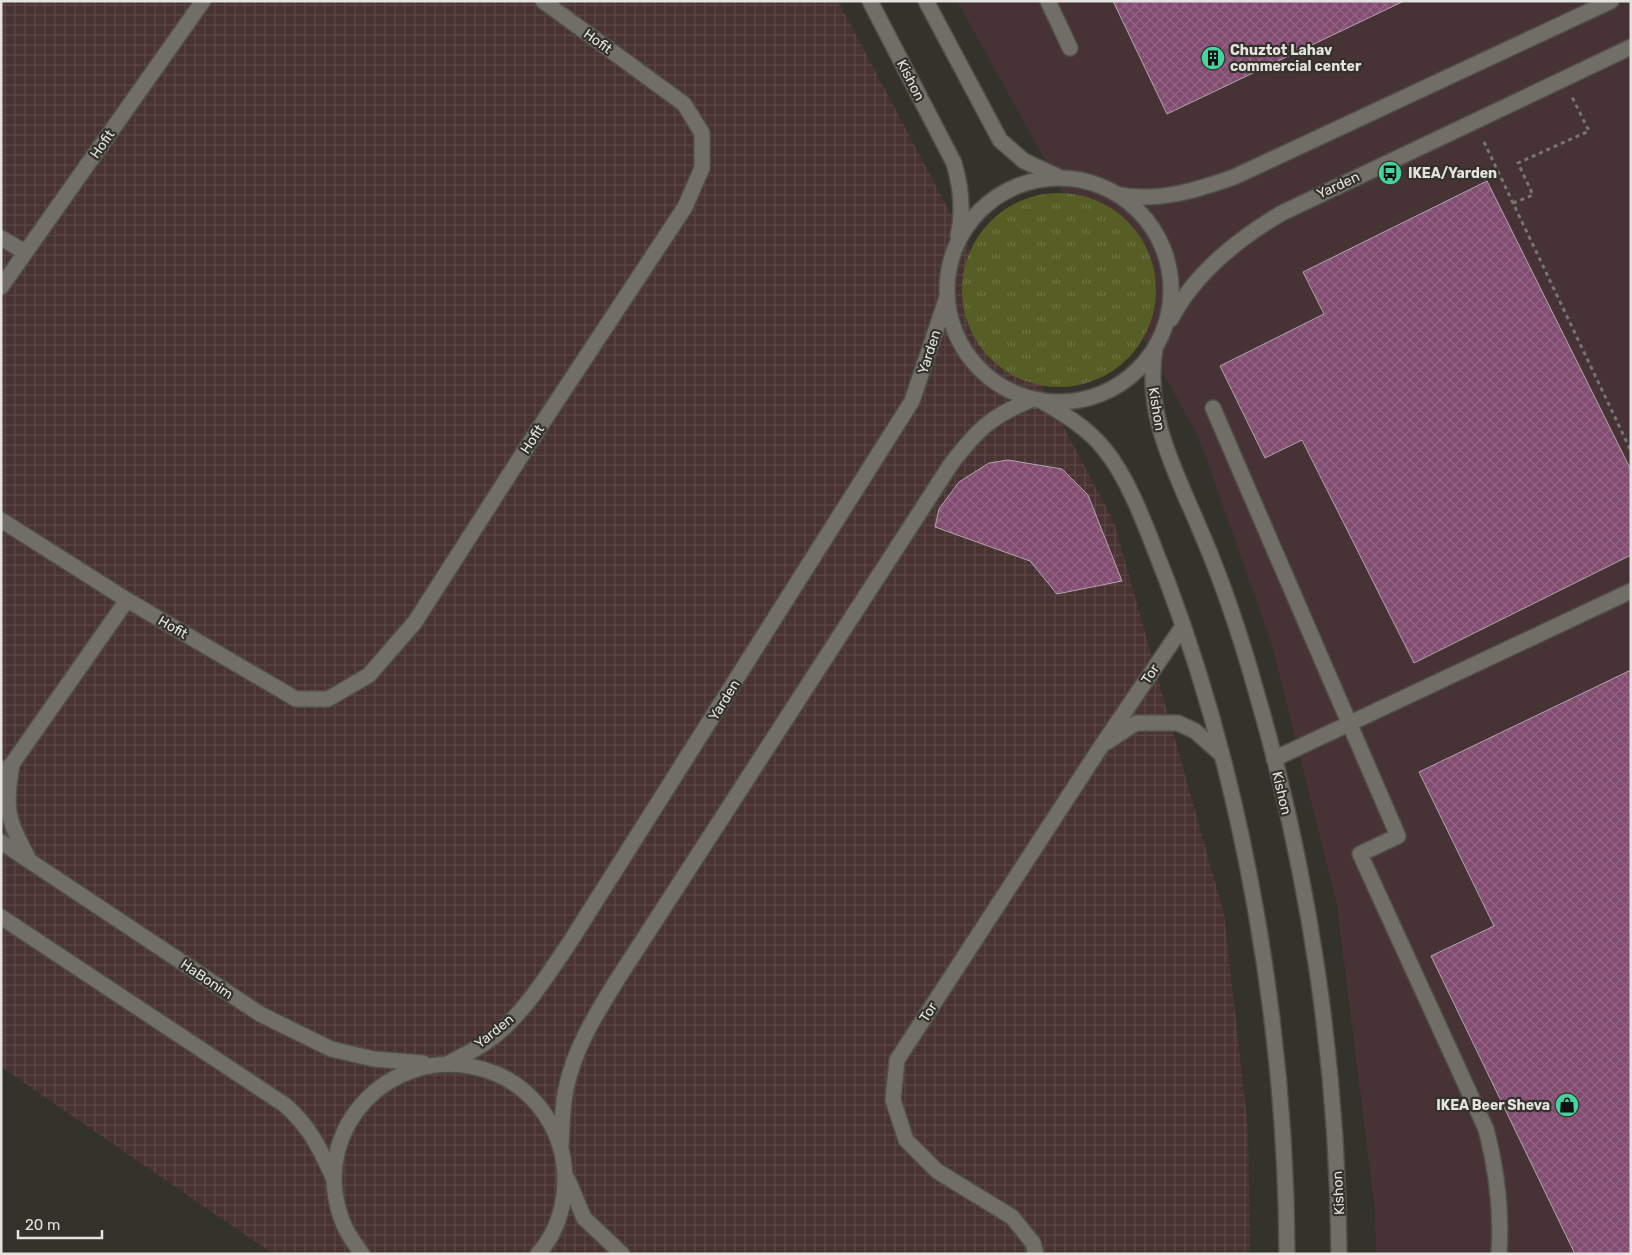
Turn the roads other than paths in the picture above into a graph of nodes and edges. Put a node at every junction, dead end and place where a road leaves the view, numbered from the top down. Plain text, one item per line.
1 (203, 1) edge
2 (544, 1) edge
3 (870, 1) edge
4 (926, 1) edge
5 (1048, 1) edge
6 (1611, 1) edge
7 (1631, 47) edge
8 (1070, 48) dead end
9 (1060, 178) junction
10 (1118, 194) junction
11 (1, 238) edge
12 (956, 247) junction
13 (25, 252) junction
14 (1, 287) edge
15 (947, 297) junction
16 (1163, 334) junction
17 (1155, 349) junction
18 (1036, 400) junction
19 (1213, 408) dead end
20 (1, 520) edge
21 (1631, 591) edge
22 (127, 600) junction
23 (1183, 626) junction
24 (1348, 725) junction
25 (1100, 748) junction
26 (1221, 754) junction
27 (1274, 759) junction
28 (7, 768) edge
29 (1, 842) edge
30 (29, 860) junction
31 (1, 917) edge
32 (441, 1064) junction
33 (561, 1147) junction
34 (565, 1172) junction
35 (335, 1180) junction
36 (362, 1254) edge
37 (538, 1254) edge
38 (622, 1254) edge
39 (1036, 1254) edge
40 (1288, 1254) edge
41 (1339, 1254) edge
42 (1499, 1254) edge

1 - 13 street, Hofit
2 - 22 street, Hofit
3 - 12 street, Kishon
4 - 9 street
5 - 8 street
6 - 10 street
7 - 16 street, Yarden
9 - 10 street
9 - 12 street
10 - 16 street
11 - 13 street
12 - 15 street
13 - 14 street, Hofit
15 - 18 street
15 - 32 street, Yarden
16 - 17 street
17 - 18 street
17 - 27 street, Kishon
18 - 23 street
18 - 33 street
19 - 24 street
20 - 22 street, Hofit
21 - 24 street
22 - 28 street
23 - 25 street, Tor
23 - 26 street
24 - 27 street
24 - 42 street
25 - 26 street, Tor
25 - 39 street, Tor
26 - 40 street
27 - 41 street, Kishon
28 - 30 street
29 - 30 street, HaBonim
30 - 32 street, HaBonim
31 - 35 street
32 - 33 street, HaBonim
32 - 35 street
33 - 34 street
34 - 37 street
34 - 38 street
35 - 36 street

